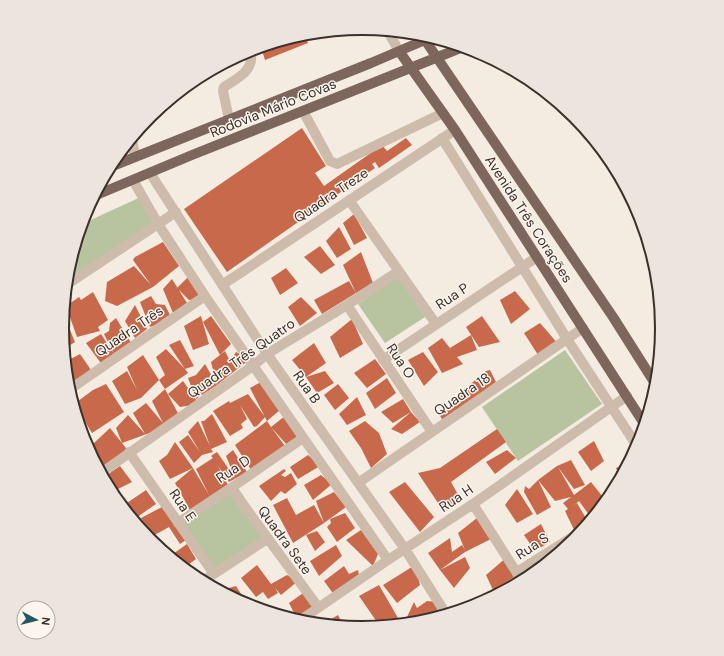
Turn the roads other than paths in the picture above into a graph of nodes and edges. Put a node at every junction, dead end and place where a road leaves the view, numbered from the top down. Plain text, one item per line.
1 (391, 37) edge
2 (418, 41) edge
3 (429, 43) edge
4 (454, 50) edge
5 (399, 51) junction
6 (250, 57) edge
7 (436, 57) junction
8 (411, 68) junction
9 (303, 111) junction
10 (444, 113) junction
11 (229, 119) junction
12 (455, 130) junction
13 (442, 138) junction
14 (133, 146) edge
15 (135, 157) junction
16 (119, 163) edge
17 (150, 173) junction
18 (132, 180) junction
19 (102, 193) edge
20 (350, 200) junction
21 (176, 212) junction
22 (158, 224) junction
23 (538, 257) junction
24 (523, 266) junction
25 (399, 271) junction
26 (73, 281) edge
27 (222, 285) junction
28 (205, 296) junction
29 (347, 305) junction
30 (436, 324) junction
31 (583, 328) junction
32 (567, 339) junction
33 (267, 354) junction
34 (383, 360) junction
35 (254, 365) junction
36 (650, 376) edge
37 (75, 386) edge
38 (627, 396) junction
39 (611, 407) junction
40 (640, 418) edge
41 (432, 432) junction
42 (303, 438) junction
43 (633, 440) edge
44 (129, 452) junction
45 (105, 469) edge
46 (358, 483) junction
47 (231, 488) junction
48 (472, 504) junction
49 (178, 522) junction
50 (267, 539) junction
51 (405, 549) junction
52 (388, 560) junction
53 (214, 574) junction
54 (519, 576) edge
55 (209, 578) edge
56 (318, 608) junction
57 (443, 609) edge
58 (307, 615) edge

1 - 5 street, Avenida Três Corações
2 - 5 main road, Rodovia Mário Covas
3 - 7 main road, Avenida Três Corações
4 - 7 main road, Rodovia Mário Covas
5 - 8 main road, Avenida Três Corações
5 - 11 main road, Rodovia Mário Covas
6 - 11 street
7 - 8 main road, Rodovia Mário Covas
7 - 36 main road, Avenida Três Corações
8 - 9 main road, Rodovia Mário Covas
8 - 10 main road, Avenida Três Corações
9 - 10 street
9 - 17 main road, Rodovia Mário Covas
10 - 12 main road, Avenida Três Corações
11 - 15 main road, Rodovia Mário Covas
12 - 13 street, Quadra Treze
12 - 23 main road, Avenida Três Corações
13 - 20 street, Quadra Treze
13 - 24 street
14 - 15 street
15 - 16 main road, Rodovia Mário Covas
17 - 18 main road, Rodovia Mário Covas
17 - 21 street, Rua B
18 - 19 main road, Rodovia Mário Covas
18 - 22 street
20 - 25 street
20 - 27 street, Quadra Treze
21 - 22 street
21 - 27 street, Rua B
22 - 26 street
22 - 28 street
23 - 24 street, Rua P
23 - 31 main road, Avenida Três Corações
24 - 30 street, Rua P
24 - 32 street
25 - 29 street, Quadra Três Quatro
25 - 30 street
27 - 33 street, Rua B
28 - 35 street
28 - 37 street, Quadra Três
29 - 33 street, Quadra Três Quatro
29 - 34 street, Rua O
30 - 34 street, Rua P
31 - 32 street, Quadra 18
31 - 38 main road, Avenida Três Corações
32 - 39 street
32 - 41 street, Quadra 18
33 - 35 street, Quadra Três Quatro
33 - 46 street, Rua B
34 - 41 street, Rua O
35 - 42 street
35 - 44 street, Quadra Três Quatro
38 - 39 street, Rua H
38 - 40 main road, Avenida Três Corações
39 - 43 street
39 - 48 street, Rua H
41 - 46 street, Quadra 18
42 - 47 street, Rua D
42 - 52 street
44 - 45 street, Quadra Três Quatro
44 - 49 street, Rua E
46 - 51 street, Rua B
47 - 49 street, Rua D
47 - 50 street, Quadra Sete
48 - 51 street, Rua H
48 - 54 street
49 - 53 street, Rua E
50 - 53 street
50 - 56 street, Quadra Sete
51 - 52 street, Rua H
51 - 57 street, Rua B
52 - 56 street, Rua H
53 - 55 street
56 - 58 street, Rua H

